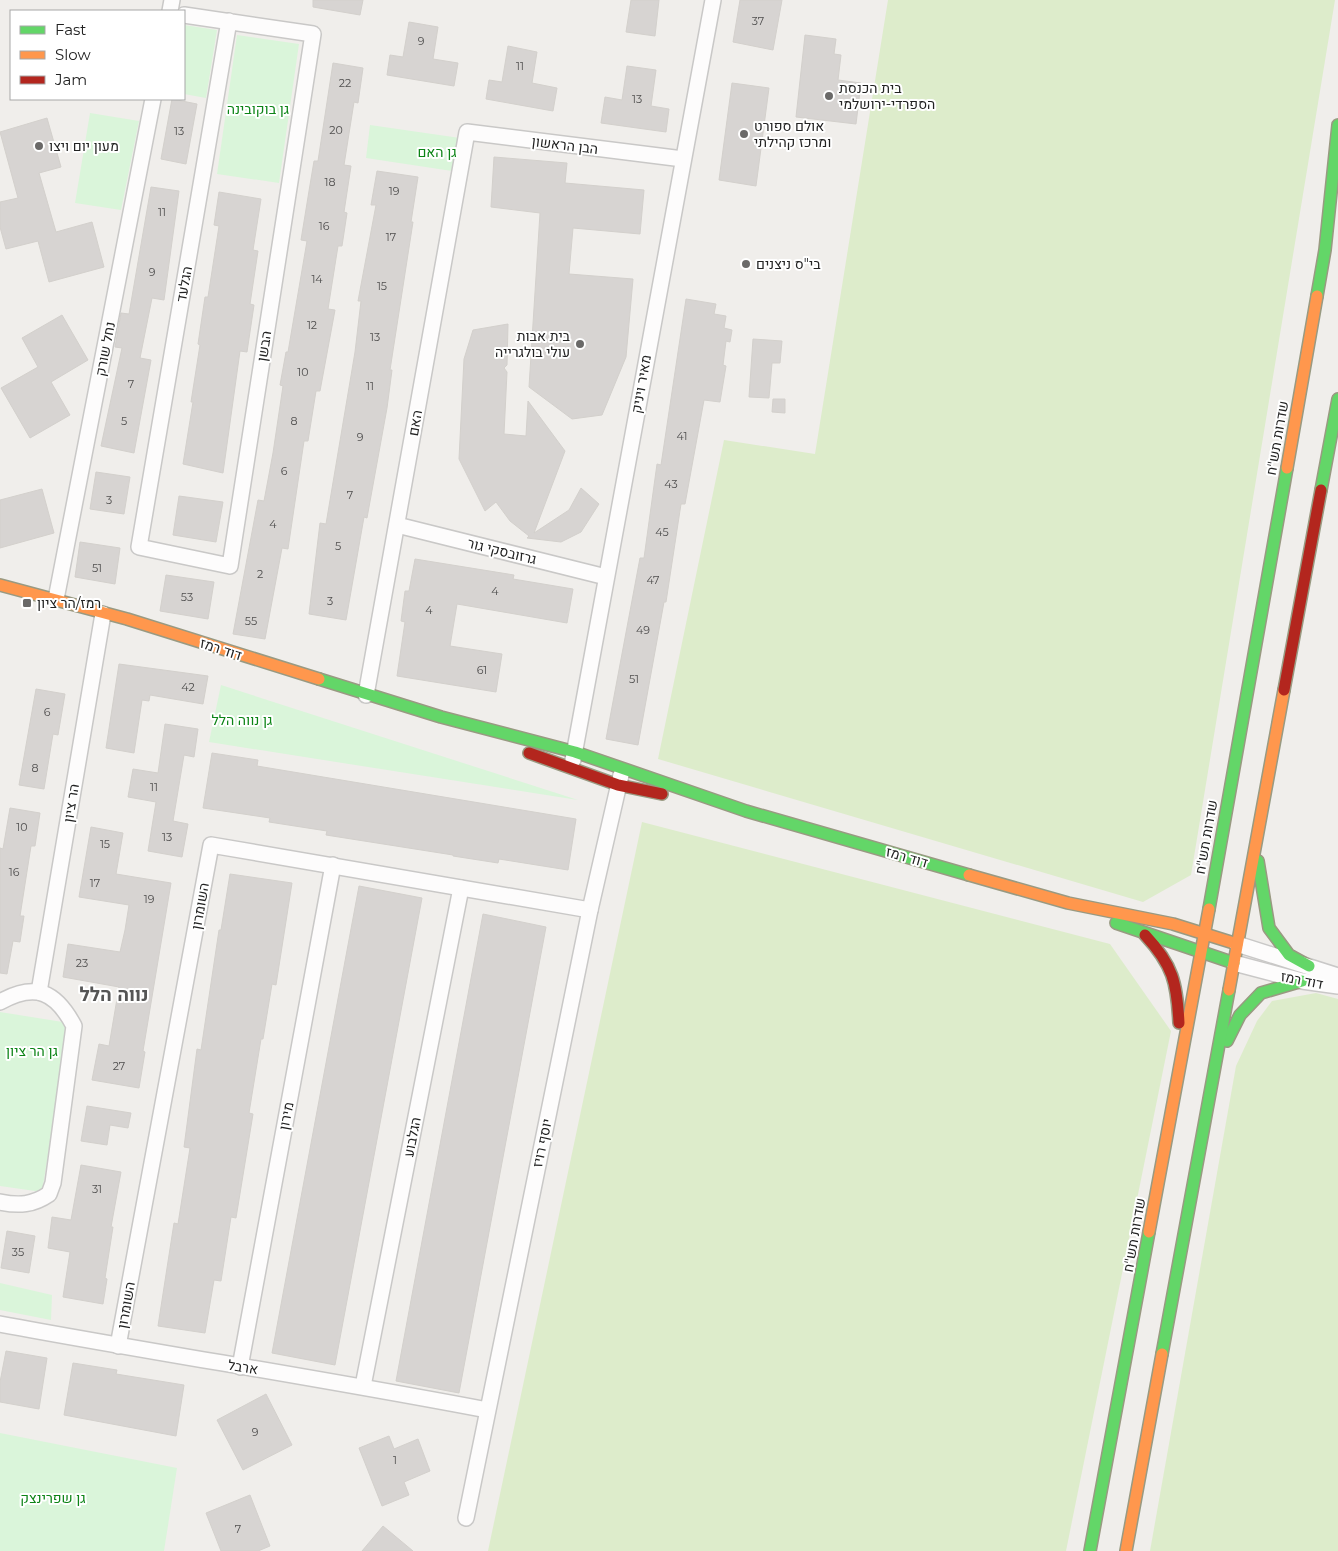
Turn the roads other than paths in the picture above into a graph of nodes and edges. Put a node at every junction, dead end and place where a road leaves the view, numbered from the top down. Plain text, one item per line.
1 (713, 0) edge
2 (185, 15) edge
3 (229, 21) junction
4 (152, 105) edge
5 (1338, 125) edge
6 (463, 152) joint
7 (683, 159) junction
8 (1338, 399) edge
9 (397, 525) junction
10 (139, 547) joint
11 (606, 576) junction
12 (0, 585) edge
13 (56, 599) junction
14 (103, 614) junction
15 (366, 695) junction
16 (441, 718) junction
17 (574, 752) junction
18 (571, 769) junction
19 (622, 769) junction
20 (618, 786) junction
21 (746, 811) junction
22 (1255, 847) junction
23 (333, 865) junction
24 (1216, 866) junction
25 (462, 888) junction
26 (1068, 903) junction
27 (1199, 905) dead end
28 (590, 910) junction
29 (1185, 916) dead end
30 (1172, 924) junction
31 (1204, 933) junction
32 (1144, 934) junction
33 (1237, 944) junction
34 (1200, 952) junction
35 (1234, 963) junction
36 (1309, 966) junction
37 (1338, 976) edge
38 (1302, 981) junction
39 (1338, 986) edge
40 (39, 992) junction
41 (0, 1002) edge
42 (1180, 1066) junction
43 (1215, 1066) junction
44 (0, 1202) edge
45 (0, 1324) edge
46 (118, 1346) junction
47 (240, 1367) junction
48 (363, 1386) junction
49 (487, 1410) junction
50 (466, 1518) dead end
51 (1090, 1551) edge
52 (1126, 1551) edge

1 - 7 street, מאיר ויניק
2 - 3 street
3 - 10 street, הגלעד
3 - 10 street, הבשן
4 - 13 street, נחל שורק
5 - 24 main road, שדרות תש"ח
6 - 7 street, הבן הראשון
6 - 9 street, האם
7 - 11 street, מאיר ויניק
8 - 22 main road
9 - 11 street, גרזובסקי גור
9 - 15 street, האם
11 - 17 street, מאיר ויניק
12 - 13 main road, דוד רמז
13 - 14 main road, דוד רמז
14 - 15 main road, דוד רמז
14 - 40 street, הר ציון
15 - 16 main road, דוד רמז
16 - 17 main road, דוד רמז
16 - 18 main road, דוד רמז
17 - 18 street, מאיר ויניק
17 - 19 main road, דוד רמז
18 - 20 main road, דוד רמז
19 - 20 street, יוסף רויז
19 - 21 main road, דוד רמז
20 - 21 main road, דוד רמז
20 - 28 street, יוסף רויז
21 - 26 main road, דוד רמז
22 - 33 main road
22 - 36 main road
23 - 25 street, השומרון
23 - 46 street, השומרון
23 - 47 street, מירון
24 - 27 main road
24 - 31 main road, שדרות תש"ח
25 - 28 street, השומרון
25 - 48 street, הגלבוע
26 - 30 main road, דוד רמז
26 - 32 main road, דוד רמז
28 - 49 street, יוסף רויז
29 - 30 main road
30 - 31 main road, דוד רמז
31 - 33 main road, דוד רמז
31 - 34 main road, שדרות תש"ח
32 - 34 main road, דוד רמז
32 - 42 main road
33 - 35 main road
33 - 36 street, דוד רמז
34 - 35 main road, דוד רמז
34 - 42 main road, שדרות תש"ח
35 - 38 street, דוד רמז
35 - 43 main road
36 - 37 street, דוד רמז
38 - 39 street, דוד רמז
38 - 43 main road
40 - 41 street
40 - 44 street
42 - 51 main road, שדרות תש"ח
43 - 52 main road
45 - 46 street, ארבל
46 - 47 street, ארבל
47 - 48 street, ארבל
48 - 49 street, ארבל
49 - 50 street, יוסף רויז

